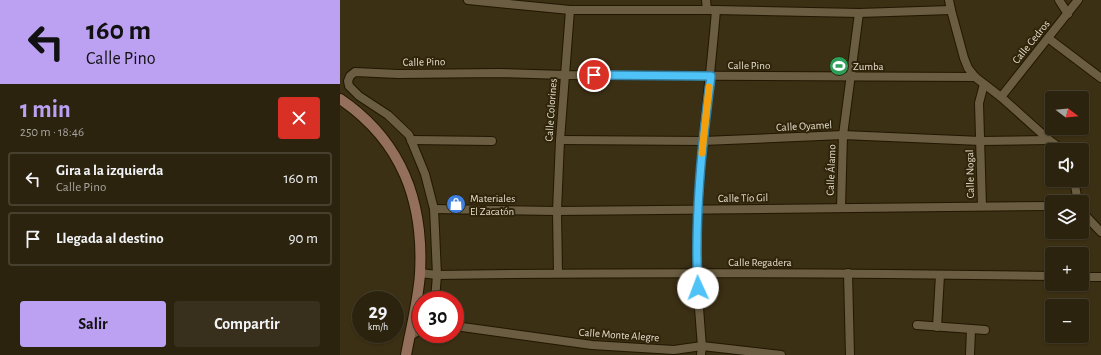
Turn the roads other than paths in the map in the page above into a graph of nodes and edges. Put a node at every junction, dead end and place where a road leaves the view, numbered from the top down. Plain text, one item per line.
1 (468, 0) edge
2 (706, 0) edge
3 (949, 0) edge
4 (1059, 0) edge
5 (1078, 0) edge
6 (570, 10) junction
7 (707, 10) junction
8 (716, 10) junction
9 (951, 10) junction
10 (859, 13) junction
11 (1068, 14) junction
12 (1048, 38) junction
13 (565, 75) junction
14 (711, 76) junction
15 (851, 76) junction
16 (975, 77) junction
17 (1101, 78) edge
18 (984, 84) junction
19 (1001, 97) junction
20 (340, 99) edge
21 (843, 135) junction
22 (411, 140) junction
23 (560, 140) junction
24 (1049, 140) junction
25 (492, 141) dead end
26 (703, 141) junction
27 (980, 141) junction
28 (1053, 143) edge
29 (982, 206) junction
30 (1045, 206) edge
31 (841, 208) junction
32 (434, 209) junction
33 (699, 210) junction
34 (557, 211) junction
35 (1089, 219) edge
36 (1101, 232) edge
37 (558, 273) junction
38 (697, 273) junction
39 (848, 273) junction
40 (420, 274) junction
41 (940, 274) junction
42 (437, 275) junction
43 (1045, 276) edge
44 (1089, 276) edge
45 (1101, 277) edge
46 (436, 291) edge
47 (917, 325) dead end
48 (464, 327) edge
49 (937, 327) junction
50 (970, 329) junction
51 (985, 330) dead end
52 (412, 335) edge
53 (409, 337) junction
54 (701, 351) edge
55 (406, 355) edge
56 (781, 355) edge
57 (850, 355) edge
58 (970, 355) edge

1 - 6 street
2 - 7 street
3 - 9 street
4 - 11 street
5 - 11 street, Calle Cedros
6 - 7 street
6 - 13 street, Calle Colorines
7 - 8 street
8 - 10 street
8 - 14 street
9 - 10 street
9 - 16 street
10 - 15 street, Calle Álamo
11 - 12 street, Calle Cedros
12 - 17 street
12 - 19 street, Calle Cedros
13 - 14 street, Calle Pino
13 - 22 street, Calle Pino
13 - 23 street, Calle Colorines
14 - 15 street, Calle Pino
14 - 26 street
15 - 16 street, Calle Pino
15 - 21 street, Calle Álamo
16 - 18 street
18 - 19 street
18 - 27 street, Calle Nogal
19 - 24 street
20 - 40 main road
21 - 26 street, Calle Oyamel
21 - 27 street, Calle Oyamel
21 - 31 street, Calle Álamo
22 - 25 street
22 - 32 street
23 - 26 street, Calle Oyamel
23 - 34 street, Calle Colorines
24 - 27 street, Calle Oyamel
24 - 28 street
26 - 33 street
27 - 29 street, Calle Nogal
29 - 30 street, Calle Tío Gil
29 - 31 street, Calle Tío Gil
31 - 33 street, Calle Tío Gil
32 - 34 street, Calle Tío Gil
32 - 42 street
33 - 34 street, Calle Tío Gil
33 - 38 street
34 - 37 street, Calle Colorines
35 - 36 street
37 - 38 street, Calle Regadera
37 - 42 street, Calle Regadera
38 - 39 street, Calle Regadera
38 - 54 street
39 - 41 street, Calle Regadera
39 - 57 street
40 - 42 street, Calle Regadera
40 - 53 main road
41 - 43 street, Calle Regadera
41 - 49 street
42 - 46 street
44 - 45 street
47 - 49 street
48 - 54 street, Calle Monte Alegre
49 - 50 street
50 - 51 street
50 - 58 street
52 - 53 street
53 - 55 main road
54 - 56 street, Calle Monte Alegre

